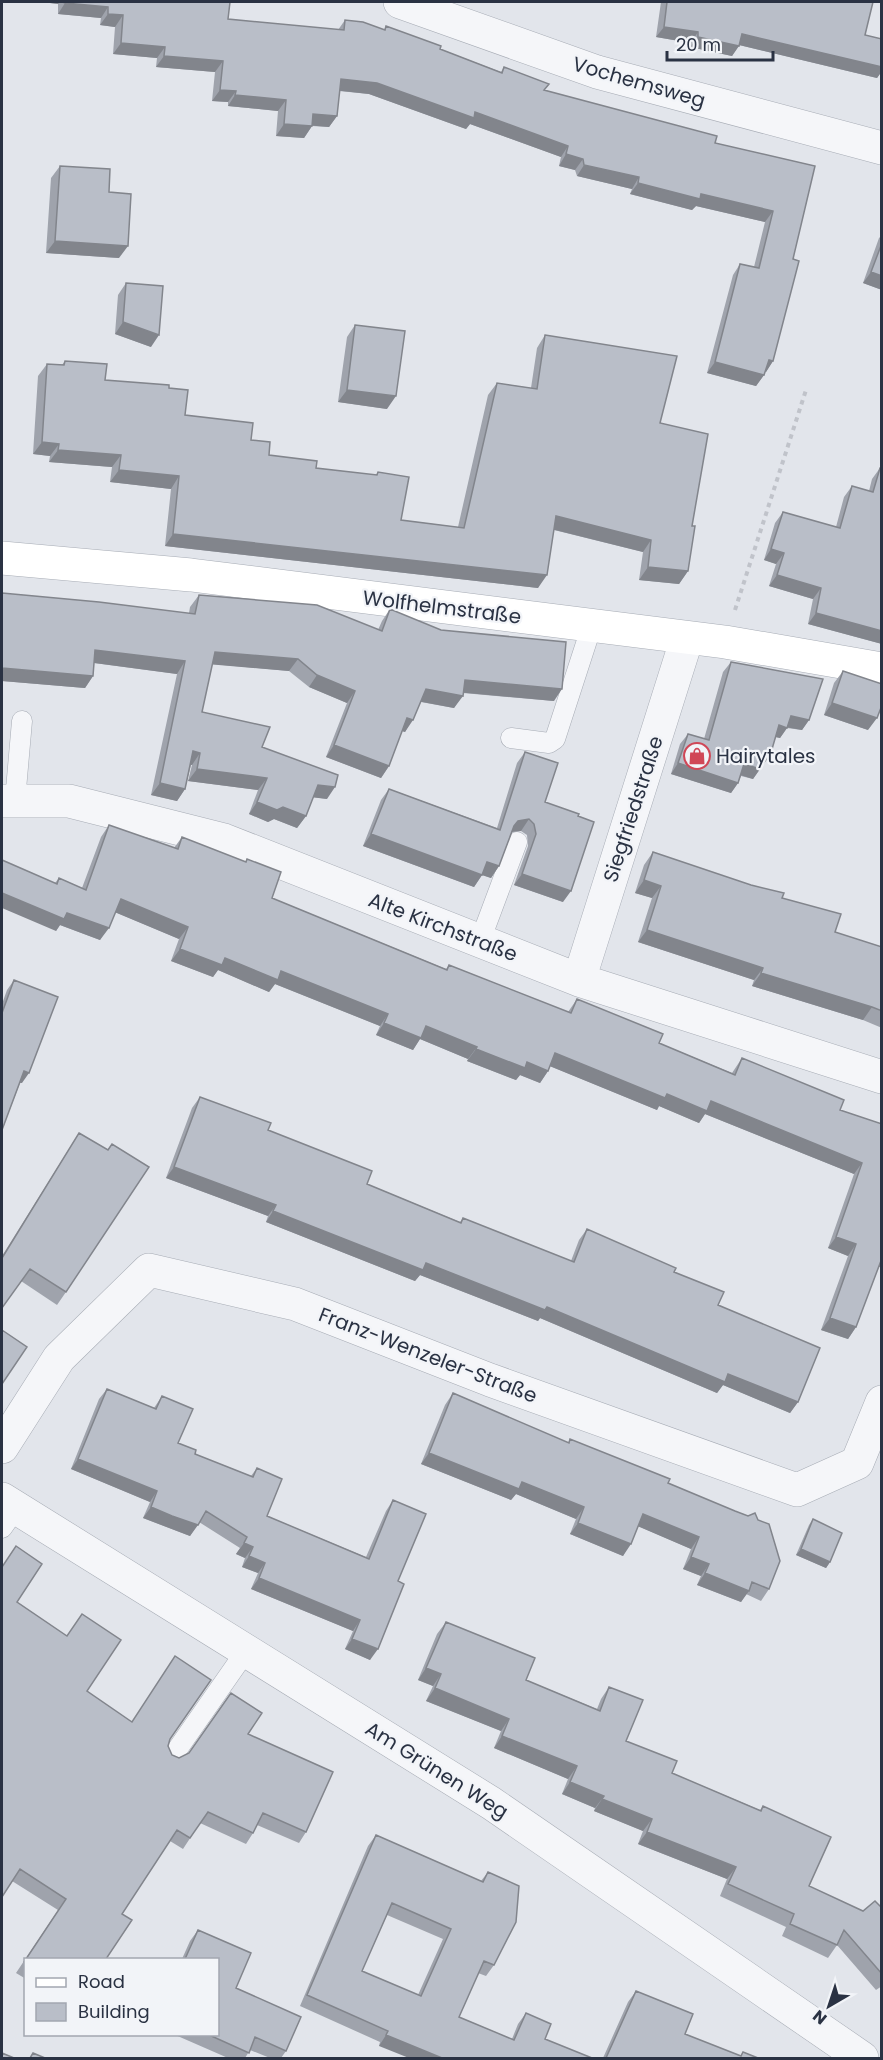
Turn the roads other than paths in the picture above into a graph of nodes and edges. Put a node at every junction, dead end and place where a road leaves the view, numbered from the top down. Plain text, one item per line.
1 (400, 2) edge
2 (882, 148) edge
3 (2, 558) edge
4 (592, 626) junction
5 (687, 638) junction
6 (882, 669) edge
7 (22, 721) dead end
8 (511, 738) dead end
9 (8, 801) edge
10 (517, 842) edge
11 (480, 941) junction
12 (579, 980) junction
13 (882, 1077) edge
14 (882, 1402) edge
15 (2, 1447) edge
16 (6, 1511) edge
17 (246, 1651) junction
18 (172, 1757) edge
19 (862, 2058) edge

1 - 2 street, Vochemsweg
3 - 4 street, Wolfhelmstraße
4 - 5 street, Wolfhelmstraße
4 - 8 lane
5 - 6 street, Wolfhelmstraße
5 - 12 street, Siegfriedstraße
7 - 9 lane
9 - 11 street, Alte Kirchstraße
10 - 11 lane
11 - 12 street, Alte Kirchstraße
12 - 13 street, Alte Kirchstraße
14 - 15 street, Franz-Wenzeler-Straße
16 - 17 street, Am Grünen Weg
17 - 18 lane
17 - 19 street, Am Grünen Weg

